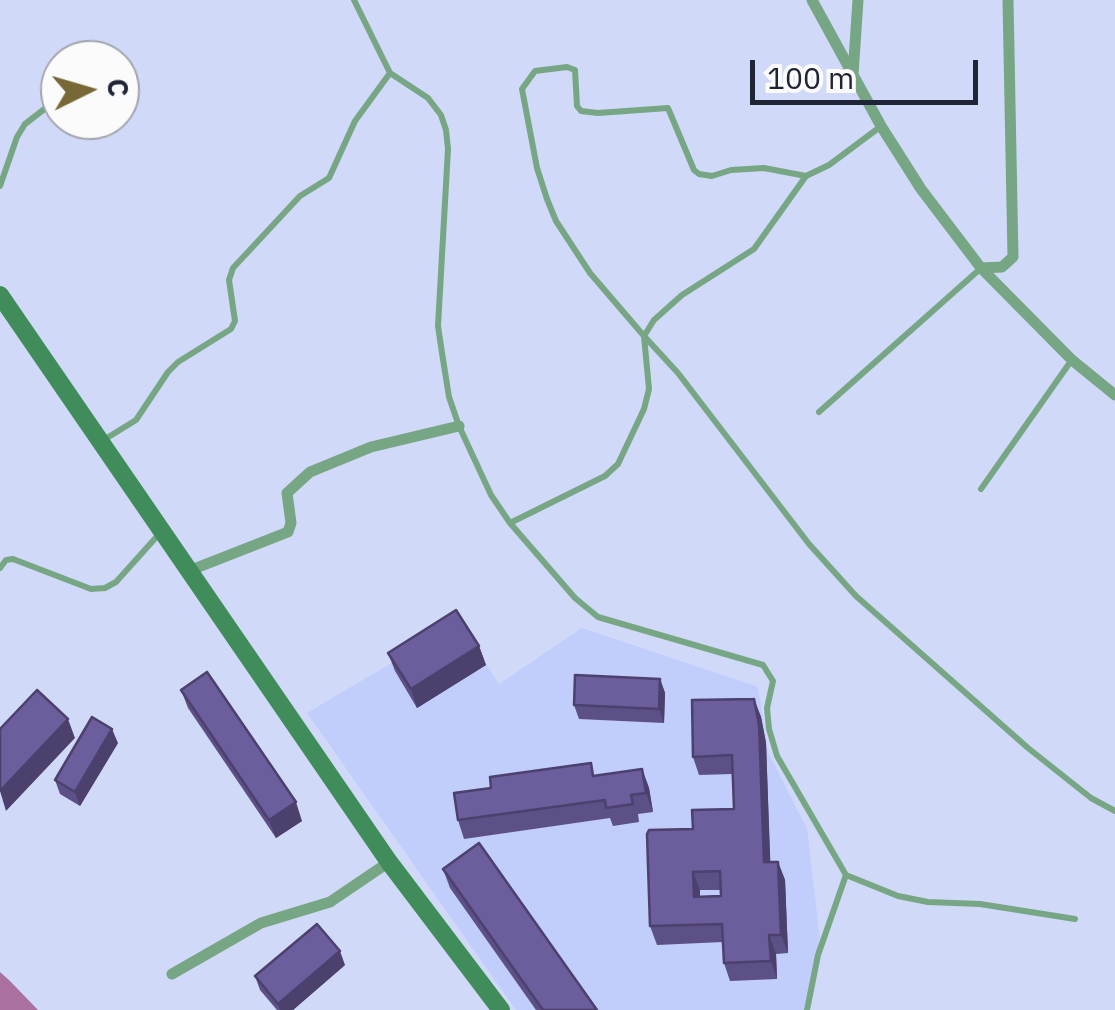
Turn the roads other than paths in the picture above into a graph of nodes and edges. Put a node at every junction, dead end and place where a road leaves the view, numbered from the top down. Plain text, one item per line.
1 (354, 0) edge
2 (812, 0) edge
3 (858, 0) edge
4 (1008, 0) edge
5 (390, 72) junction
6 (853, 76) junction
7 (40, 112) edge
8 (881, 126) junction
9 (806, 176) junction
10 (0, 186) edge
11 (981, 268) junction
12 (0, 295) edge
13 (644, 336) junction
14 (1072, 360) junction
15 (1115, 395) edge
16 (819, 412) dead end
17 (459, 426) junction
18 (102, 441) junction
19 (981, 489) dead end
20 (510, 523) junction
21 (163, 530) junction
22 (0, 568) edge
23 (192, 570) junction
24 (1115, 811) edge
25 (389, 862) junction
26 (846, 875) junction
27 (1075, 919) dead end
28 (172, 974) dead end
29 (501, 1010) edge
30 (807, 1010) edge

1 - 5 lane
2 - 6 street
3 - 6 street
4 - 11 street
5 - 17 lane
5 - 18 lane
6 - 8 street
7 - 10 lane
8 - 9 lane
8 - 11 street
9 - 13 lane
9 - 13 lane
11 - 14 street
11 - 16 lane
12 - 18 street
13 - 20 lane
13 - 24 lane
14 - 15 street
14 - 19 lane
17 - 20 lane
17 - 23 street
18 - 21 street
20 - 26 lane
21 - 22 lane
21 - 23 street
23 - 25 street
25 - 28 street
25 - 29 street
26 - 27 lane
26 - 30 lane

